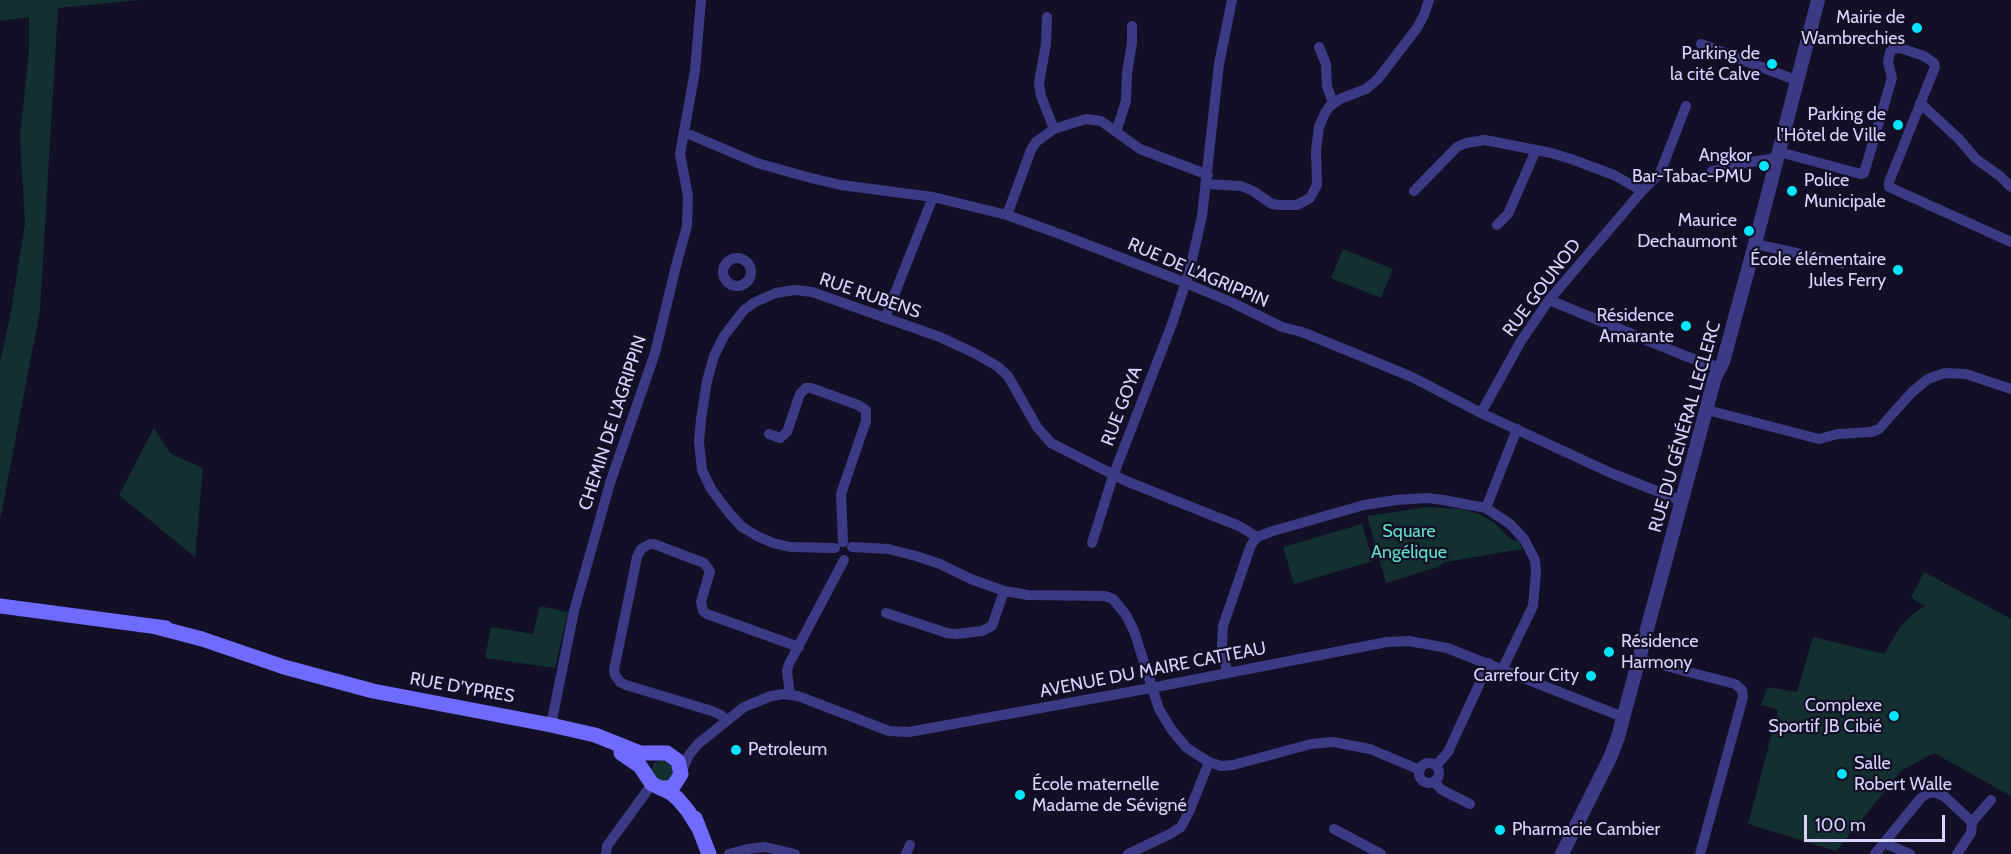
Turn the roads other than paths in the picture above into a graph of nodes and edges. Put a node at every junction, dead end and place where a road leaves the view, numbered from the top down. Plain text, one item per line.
1 (701, 0) edge
2 (1232, 0) edge
3 (1429, 0) edge
4 (1818, 0) edge
5 (1047, 17) dead end
6 (1132, 26) dead end
7 (1701, 44) dead end
8 (1319, 47) dead end
9 (1798, 81) junction
10 (1333, 103) junction
11 (1920, 103) junction
12 (1686, 106) dead end
13 (1054, 129) junction
14 (684, 132) junction
15 (1116, 132) junction
16 (1536, 150) junction
17 (1778, 155) junction
18 (1712, 171) dead end
19 (1207, 180) junction
20 (2011, 187) edge
21 (1414, 191) dead end
22 (1642, 191) junction
23 (933, 197) junction
24 (1007, 214) junction
25 (1497, 225) dead end
26 (2011, 242) edge
27 (1755, 244) junction
28 (1842, 263) dead end
29 (1185, 283) junction
30 (744, 284) dead end
31 (1549, 300) junction
32 (755, 302) junction
33 (885, 318) junction
34 (1720, 368) junction
35 (2011, 389) edge
36 (1707, 410) junction
37 (1481, 413) junction
38 (1517, 429) junction
39 (769, 434) dead end
40 (1113, 476) junction
41 (1682, 501) junction
42 (1486, 508) junction
43 (1257, 537) junction
44 (1092, 543) dead end
45 (844, 546) junction
46 (1004, 591) junction
47 (0, 606) edge
48 (886, 613) dead end
49 (799, 647) junction
50 (1639, 659) junction
51 (1489, 663) junction
52 (1503, 668) junction
53 (1227, 672) junction
54 (1151, 688) junction
55 (790, 695) junction
56 (1623, 717) junction
57 (727, 721) junction
58 (551, 724) junction
59 (575, 730) junction
60 (698, 744) junction
61 (664, 753) junction
62 (1209, 762) junction
63 (1436, 766) junction
64 (1420, 770) junction
65 (681, 774) junction
66 (652, 782) junction
67 (1434, 782) junction
68 (1991, 800) dead end
69 (1470, 804) dead end
70 (1972, 822) junction
71 (698, 827) junction
72 (1334, 829) dead end
73 (1884, 843) junction
74 (606, 854) edge
75 (709, 854) edge
76 (729, 854) edge
77 (795, 854) edge
78 (1128, 854) edge
79 (1381, 854) edge
80 (1562, 854) edge
81 (1700, 854) edge
82 (1875, 854) edge
83 (1910, 854) edge
84 (1957, 854) edge

1 - 14 street, CHEMIN DE L'AGRIPPIN
2 - 19 street, RUE GOYA
3 - 10 street
4 - 9 street, RUE DU GÉNÉRAL LECLERC
5 - 13 street
6 - 15 street
7 - 9 street
8 - 10 street
9 - 17 street, RUE DU GÉNÉRAL LECLERC
10 - 19 street
11 - 17 street
11 - 20 street
11 - 26 street
12 - 22 street, RUE GOUNOD
13 - 15 street
13 - 24 street
14 - 23 street, RUE DE L'AGRIPPIN
14 - 58 street, CHEMIN DE L'AGRIPPIN
15 - 19 street
16 - 21 street
16 - 22 street
16 - 25 street
17 - 18 street
17 - 27 street, RUE DU GÉNÉRAL LECLERC
19 - 29 street, RUE GOYA
22 - 31 street, RUE GOUNOD
23 - 24 street, RUE DE L'AGRIPPIN
23 - 33 street
24 - 29 street, RUE DE L'AGRIPPIN
27 - 28 street
27 - 34 street, RUE DU GÉNÉRAL LECLERC
29 - 37 street, RUE DE L'AGRIPPIN
29 - 40 street, RUE GOYA
30 - 32 street
31 - 34 street
31 - 37 street, RUE GOUNOD
32 - 33 street, RUE RUBENS
32 - 45 street, RUE RUBENS
33 - 40 street, RUE RUBENS
34 - 36 street, RUE DU GÉNÉRAL LECLERC
35 - 36 street
36 - 41 street, RUE DU GÉNÉRAL LECLERC
37 - 38 street, RUE DE L'AGRIPPIN
38 - 41 street, RUE DE L'AGRIPPIN
38 - 42 street
39 - 45 street
40 - 43 street, RUE RUBENS
40 - 44 street, RUE GOYA
41 - 50 street, RUE DU GÉNÉRAL LECLERC
42 - 43 street
42 - 52 street
43 - 53 street
45 - 46 street, RUE RUBENS
45 - 49 street
46 - 48 street
46 - 54 street, RUE RUBENS
47 - 58 main road, RUE D'YPRES
49 - 55 street
49 - 57 street
50 - 56 street, RUE DU GÉNÉRAL LECLERC
50 - 81 street
51 - 52 street, AVENUE DU MAIRE CATTEAU
51 - 53 street, AVENUE DU MAIRE CATTEAU
51 - 63 street
52 - 56 street, AVENUE DU MAIRE CATTEAU
53 - 54 street, AVENUE DU MAIRE CATTEAU
54 - 55 street, AVENUE DU MAIRE CATTEAU
54 - 62 street
55 - 57 street, AVENUE DU MAIRE CATTEAU
56 - 80 street, RUE DU GÉNÉRAL LECLERC
57 - 60 street, AVENUE DU MAIRE CATTEAU
58 - 59 main road, RUE D'YPRES
59 - 61 main road, RUE D'YPRES
59 - 66 main road, RUE D'YPRES
60 - 61 street, AVENUE DU MAIRE CATTEAU
60 - 65 street, AVENUE DU MAIRE CATTEAU
61 - 65 main road
61 - 66 main road
62 - 64 street
62 - 78 street
63 - 64 street
63 - 67 street
64 - 67 street
65 - 66 main road
65 - 71 main road, RUE D'YPRES
66 - 71 main road, RUE D'YPRES
66 - 74 street
67 - 69 street
68 - 70 street
70 - 73 street
70 - 84 street
71 - 75 main road, RUE D'YPRES
72 - 79 street
73 - 82 street
73 - 83 street
76 - 77 street

